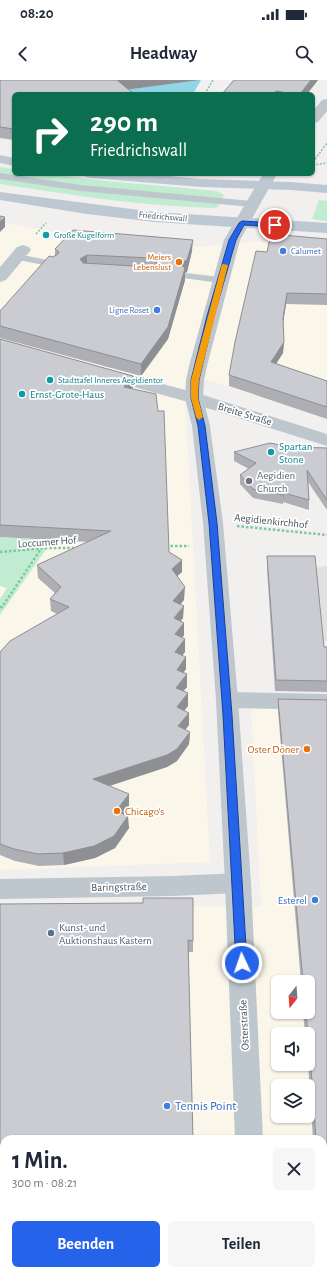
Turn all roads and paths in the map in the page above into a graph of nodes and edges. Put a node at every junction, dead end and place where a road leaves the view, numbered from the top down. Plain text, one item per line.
1 (213, 80) edge
2 (206, 92) edge
3 (327, 103) edge
4 (315, 117) edge
5 (327, 142) edge
6 (0, 159) edge
7 (315, 159) edge
8 (12, 162) edge
9 (327, 163) edge
10 (315, 165) edge
11 (0, 176) edge
12 (115, 176) edge
13 (267, 180) edge
14 (327, 189) edge
15 (0, 196) edge
16 (252, 204) junction
17 (46, 223) dead end
18 (242, 223) junction
19 (327, 228) edge
20 (35, 235) dead end
21 (20, 253) joint
22 (53, 264) edge
23 (186, 276) edge
24 (0, 277) edge
25 (220, 280) junction
26 (88, 369) edge
27 (194, 398) junction
28 (327, 440) edge
29 (213, 523) junction
30 (327, 534) edge
31 (161, 546) edge
32 (215, 546) junction
33 (85, 548) edge
34 (41, 549) junction
35 (0, 552) edge
36 (0, 607) edge
37 (227, 700) junction
38 (327, 702) edge
39 (238, 883) junction
40 (0, 889) edge
41 (250, 1135) edge

1 - 2 path
3 - 4 street
5 - 7 path
6 - 8 main road
9 - 10 path
11 - 16 lane
12 - 13 main road
13 - 14 main road
13 - 16 street, Osterstraße
15 - 18 main road, Friedrichswall
16 - 18 street, Osterstraße
17 - 20 path
18 - 19 main road, Friedrichswall
18 - 25 street, Osterstraße
21 - 22 lane
21 - 24 street
23 - 25 lane
25 - 27 street, Osterstraße
26 - 27 street, Breite Straße
27 - 28 street, Breite Straße
27 - 29 street, Osterstraße
29 - 30 path, Aegidienkirchhof
29 - 32 street, Osterstraße
31 - 32 path
32 - 37 street, Osterstraße
33 - 34 path, Loccumer Hof
34 - 35 path, Loccumer Hof
34 - 36 path
37 - 38 street
37 - 39 street, Osterstraße
39 - 40 street, Baringstraße
39 - 41 street, Osterstraße

